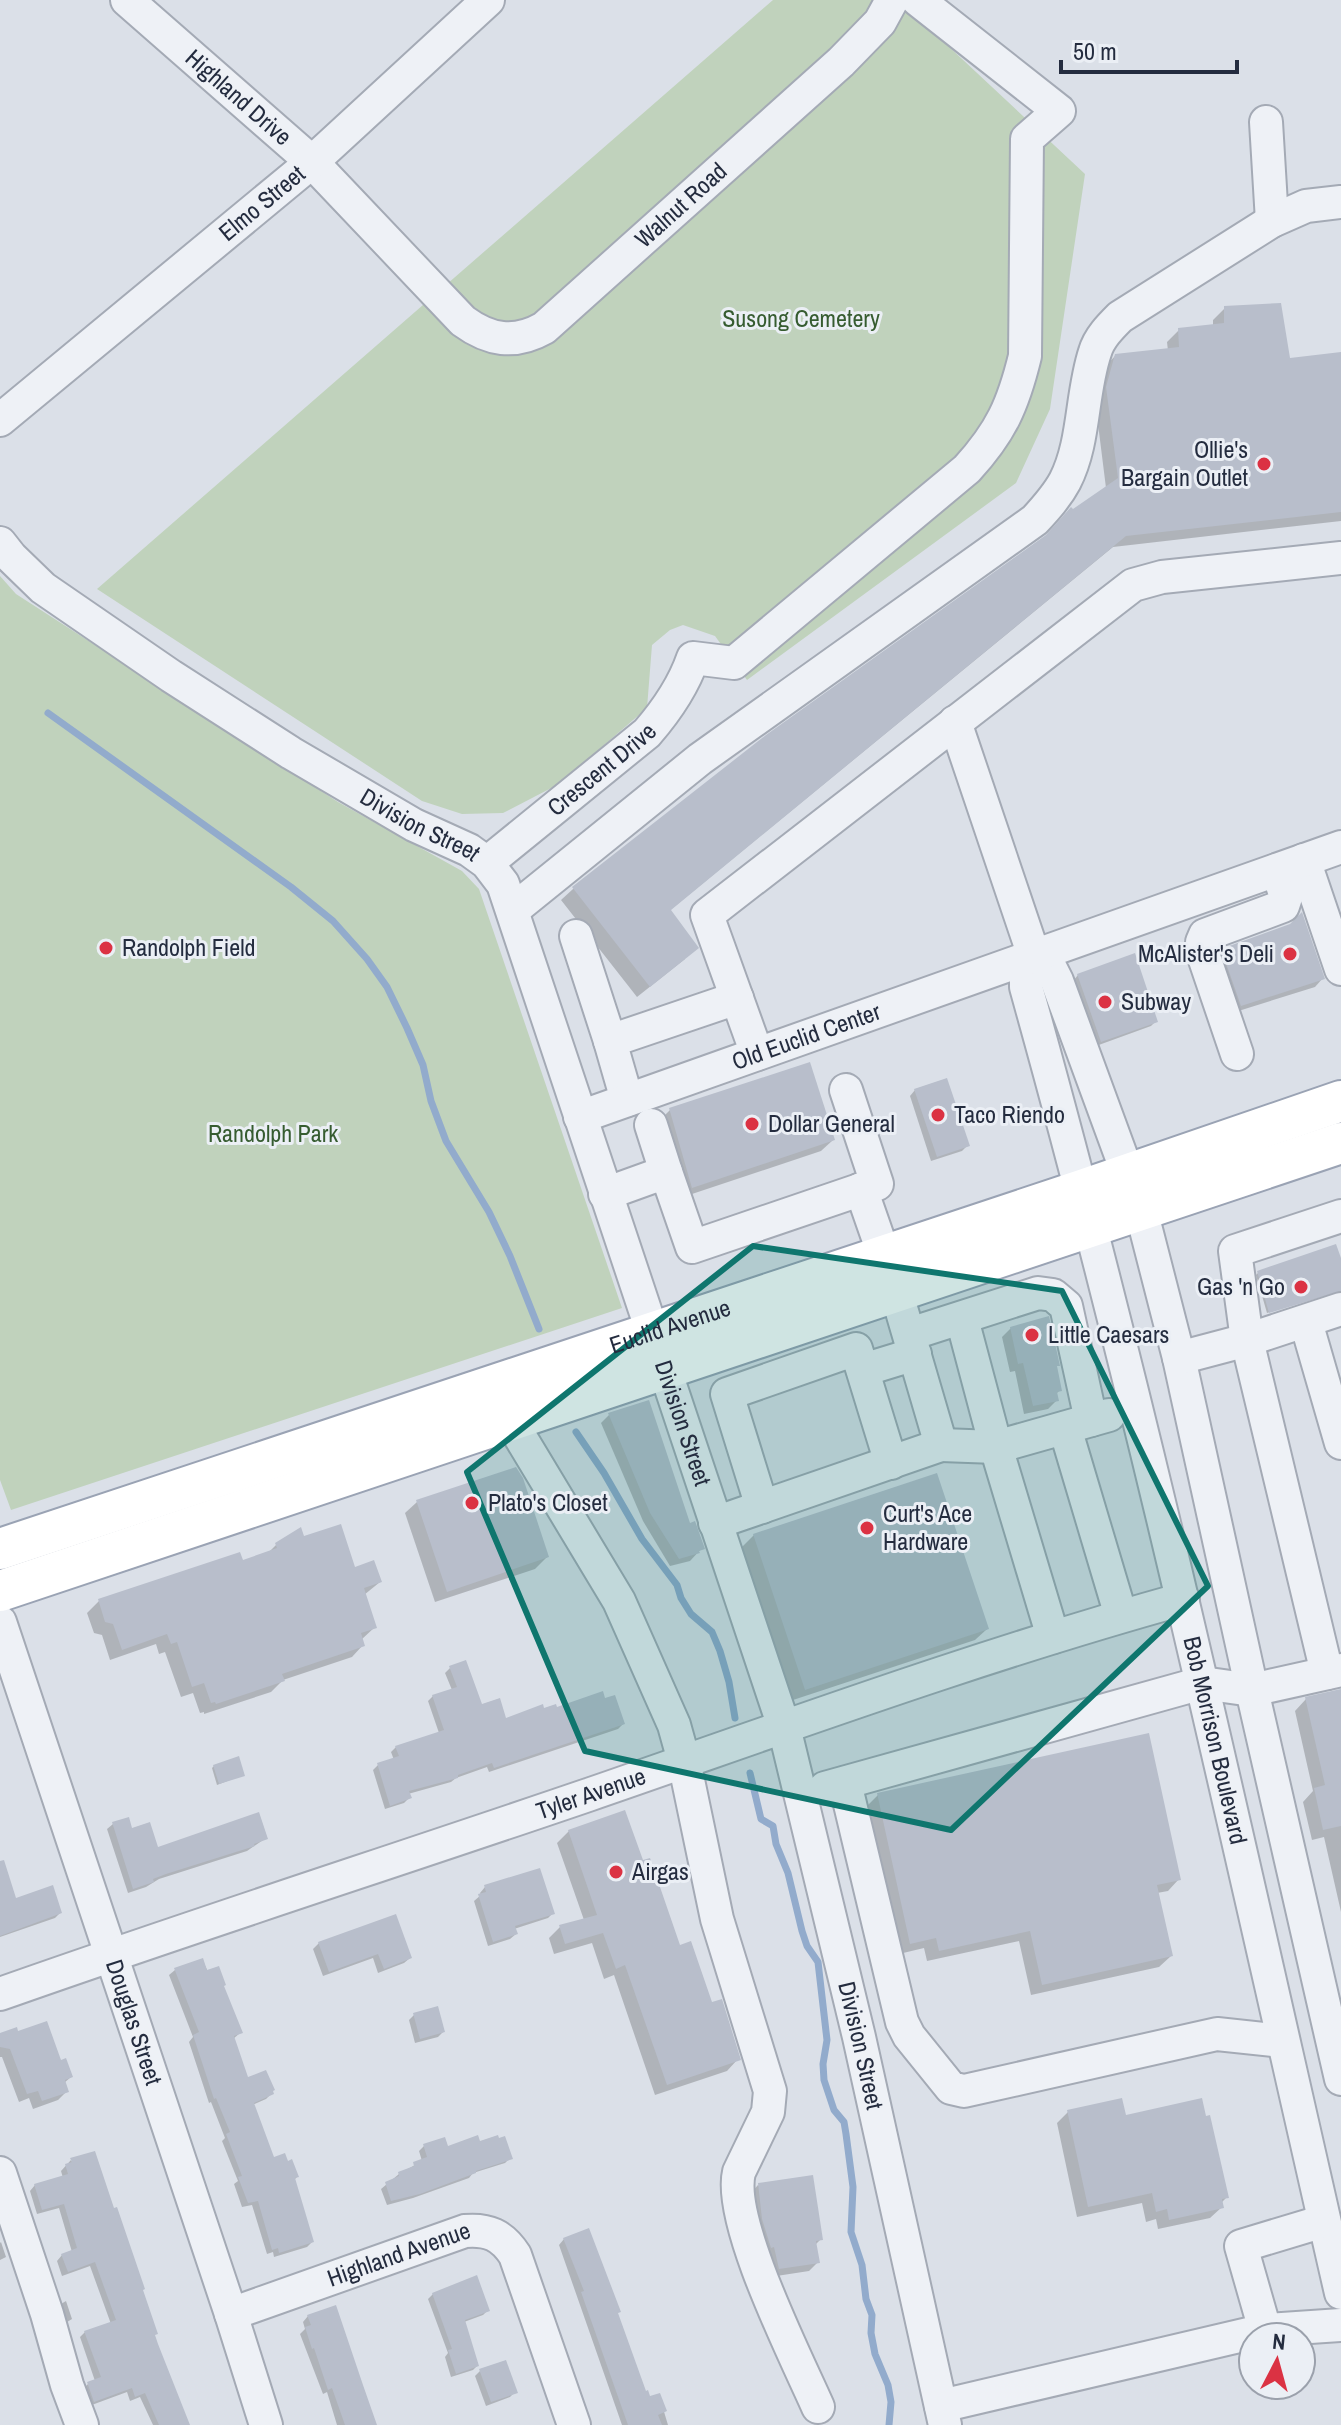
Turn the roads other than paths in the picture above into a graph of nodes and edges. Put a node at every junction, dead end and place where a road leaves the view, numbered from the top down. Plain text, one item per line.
1 (127, 0) edge
2 (488, 0) edge
3 (892, 0) edge
4 (918, 0) edge
5 (1266, 122) dead end
6 (312, 162) junction
7 (1341, 202) edge
8 (1272, 221) junction
9 (446, 302) joint
10 (14, 396) edge
11 (0, 420) edge
12 (0, 543) edge
13 (1338, 568) edge
14 (955, 722) junction
15 (1341, 847) edge
16 (487, 863) junction
17 (1290, 865) junction
18 (513, 910) junction
19 (576, 936) dead end
20 (1034, 956) junction
21 (1341, 969) edge
22 (737, 998) junction
23 (610, 1041) junction
24 (757, 1054) junction
25 (1237, 1054) dead end
26 (846, 1090) dead end
27 (627, 1100) junction
28 (1341, 1101) edge
29 (580, 1117) junction
30 (651, 1125) dead end
31 (1341, 1143) edge
32 (666, 1172) junction
33 (1126, 1174) junction
34 (861, 1189) junction
35 (605, 1194) junction
36 (1086, 1208) junction
37 (1141, 1210) junction
38 (1341, 1216) edge
39 (890, 1273) junction
40 (1341, 1309) edge
41 (962, 1319) junction
42 (1306, 1322) junction
43 (1247, 1340) junction
44 (912, 1344) junction
45 (657, 1350) junction
46 (1179, 1358) junction
47 (863, 1370) junction
48 (1136, 1409) junction
49 (510, 1420) junction
50 (1078, 1424) junction
51 (1341, 1443) edge
52 (941, 1445) junction
53 (996, 1447) junction
54 (891, 1463) junction
55 (762, 1507) junction
56 (715, 1523) junction
57 (0, 1549) edge
58 (0, 1591) edge
59 (1183, 1599) junction
60 (1121, 1616) junction
61 (0, 1622) edge
62 (1053, 1637) junction
63 (1334, 1671) edge
64 (1202, 1683) junction
65 (1252, 1690) junction
66 (784, 1727) junction
67 (684, 1761) junction
68 (845, 1783) junction
69 (802, 1794) junction
70 (110, 1956) junction
71 (0, 1994) edge
72 (902, 2022) junction
73 (859, 2037) junction
74 (1283, 2041) junction
75 (1341, 2079) edge
76 (0, 2173) edge
77 (1324, 2221) junction
78 (1341, 2293) edge
79 (231, 2314) junction
80 (1262, 2321) edge
81 (1341, 2325) edge
82 (1317, 2327) edge
83 (1237, 2337) edge
84 (818, 2407) dead end
85 (943, 2416) edge
86 (82, 2425) edge
87 (266, 2425) edge
88 (574, 2425) edge

1 - 6 street, Highland Drive
2 - 6 street, Elmo Street
3 - 9 street, Walnut Road
4 - 16 street, Crescent Drive
5 - 8 street
6 - 9 street, Highland Drive
6 - 10 street, Elmo Street
7 - 8 street
8 - 18 street
10 - 11 street, Elmo Street
12 - 16 street, Division Street
13 - 14 street
14 - 20 street
14 - 22 street
15 - 17 street, Old Euclid Center
16 - 18 street, Division Street
17 - 20 street, Old Euclid Center
17 - 21 street
17 - 25 street
18 - 29 street, Division Street
19 - 23 street
20 - 24 street, Old Euclid Center
20 - 33 street
20 - 36 street
22 - 23 street
22 - 24 street
23 - 27 street
24 - 27 street, Old Euclid Center
26 - 34 street
27 - 29 street, Old Euclid Center
28 - 33 main road, Euclid Avenue
29 - 35 street, Division Street
30 - 32 street
31 - 37 main road, Euclid Avenue
32 - 34 street
32 - 35 street
33 - 36 main road, Euclid Avenue
33 - 37 street, Bob Morrison Boulevard
34 - 39 street
35 - 45 street, Division Street
36 - 37 main road, Euclid Avenue
36 - 39 main road, Euclid Avenue
36 - 48 street, Bob Morrison Boulevard
37 - 46 street, Bob Morrison Boulevard
38 - 43 street
39 - 44 street
39 - 45 main road, Euclid Avenue
40 - 42 street
41 - 44 street
41 - 50 street
41 - 53 street
42 - 43 street
42 - 51 street
43 - 46 street
43 - 63 street
44 - 47 street
44 - 52 street
45 - 49 main road, Euclid Avenue
45 - 56 street, Division Street
45 - 57 main road, Euclid Avenue
46 - 65 street, Bob Morrison Boulevard
47 - 54 street
47 - 55 street
48 - 50 street
48 - 59 street, Bob Morrison Boulevard
49 - 58 main road, Euclid Avenue
49 - 67 street
50 - 53 street
50 - 60 street
52 - 53 street
52 - 54 street
53 - 62 street
54 - 55 street
55 - 56 street
56 - 66 street, Division Street
59 - 60 street, Tyler Avenue
59 - 64 street, Bob Morrison Boulevard
60 - 62 street, Tyler Avenue
61 - 70 street, Douglas Street
62 - 66 street, Tyler Avenue
63 - 65 street
64 - 65 street
64 - 68 street
64 - 74 street, Bob Morrison Boulevard
65 - 75 street, Bob Morrison Boulevard
66 - 67 street, Tyler Avenue
66 - 69 street, Division Street
67 - 70 street, Tyler Avenue
67 - 84 street
68 - 69 street
68 - 72 street
69 - 73 street, Division Street
70 - 71 street, Tyler Avenue
70 - 79 street, Douglas Street
72 - 73 street
72 - 74 street
73 - 85 street, Division Street
74 - 77 street, Bob Morrison Boulevard
76 - 86 street
77 - 78 street, Bob Morrison Boulevard
77 - 80 street
79 - 87 street, Douglas Street
79 - 88 street, Highland Avenue
81 - 82 street
83 - 85 street

